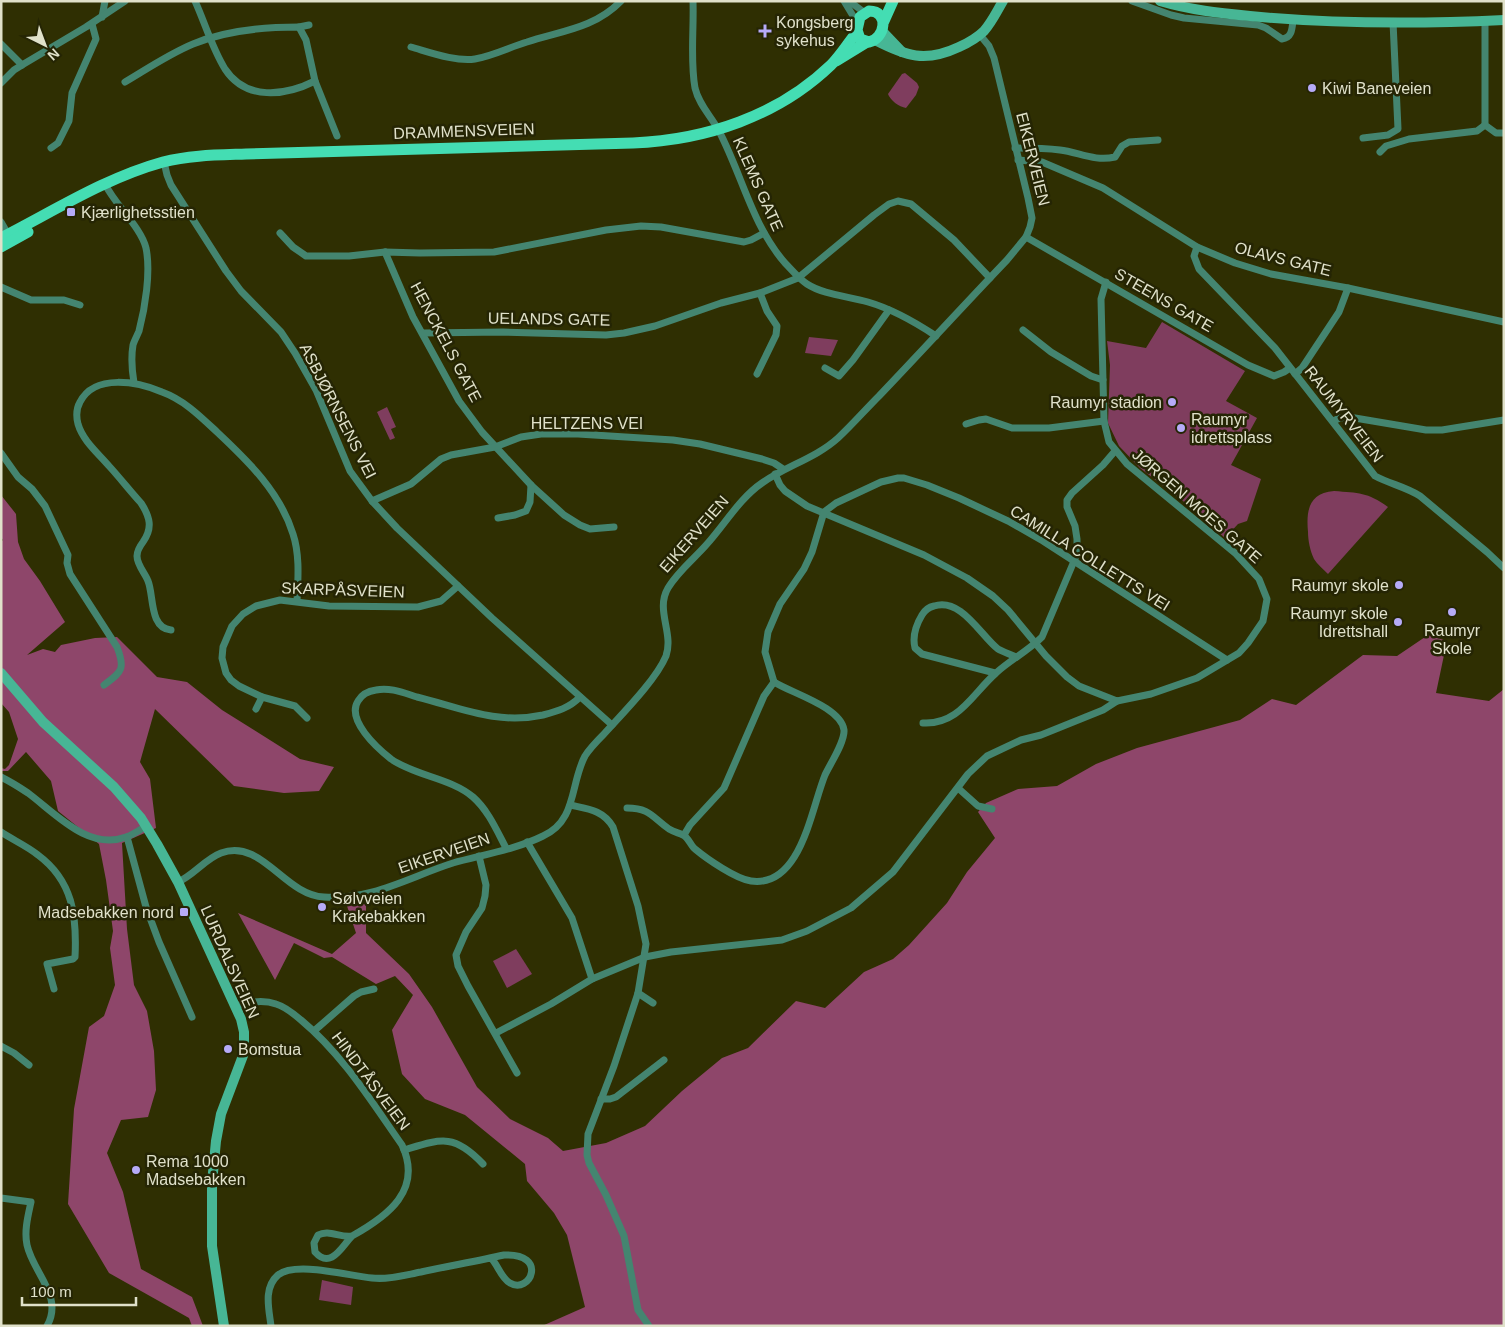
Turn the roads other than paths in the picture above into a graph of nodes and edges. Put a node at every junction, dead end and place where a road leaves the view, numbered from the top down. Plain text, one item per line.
1 (105, 1) edge
2 (125, 1) edge
3 (195, 1) edge
4 (621, 1) edge
5 (693, 1) edge
6 (844, 1) edge
7 (849, 1) edge
8 (880, 1) edge
9 (893, 1) edge
10 (1003, 1) edge
11 (1132, 1) edge
12 (1160, 1) edge
13 (868, 12) junction
14 (102, 17) junction
15 (1294, 20) junction
16 (1504, 20) edge
17 (1485, 21) junction
18 (1393, 22) junction
19 (92, 24) junction
20 (309, 25) dead end
21 (299, 27) junction
22 (857, 28) junction
23 (877, 34) junction
24 (980, 34) junction
25 (210, 38) junction
26 (1, 44) edge
27 (411, 47) dead end
28 (833, 63) junction
29 (22, 64) junction
30 (315, 81) junction
31 (125, 82) dead end
32 (1, 83) edge
33 (1485, 125) junction
34 (718, 130) junction
35 (1504, 132) edge
36 (337, 136) dead end
37 (1363, 138) dead end
38 (1158, 140) dead end
39 (52, 148) dead end
40 (1016, 148) junction
41 (1380, 152) dead end
42 (1018, 160) junction
43 (164, 162) junction
44 (104, 184) junction
45 (1, 222) edge
46 (280, 233) dead end
47 (764, 233) junction
48 (1026, 237) junction
49 (4, 241) edge
50 (1197, 247) junction
51 (385, 252) junction
52 (798, 278) junction
53 (990, 278) junction
54 (1106, 282) junction
55 (1, 287) edge
56 (1348, 288) junction
57 (760, 293) junction
58 (80, 304) dead end
59 (889, 310) junction
60 (1504, 322) edge
61 (1023, 330) dead end
62 (423, 333) junction
63 (936, 336) junction
64 (825, 368) dead end
65 (1292, 371) junction
66 (757, 374) dead end
67 (1103, 380) junction
68 (134, 383) junction
69 (1104, 420) junction
70 (1504, 420) edge
71 (1333, 421) junction
72 (966, 424) dead end
73 (495, 447) junction
74 (1115, 451) junction
75 (1, 453) edge
76 (783, 469) junction
77 (776, 474) junction
78 (531, 485) junction
79 (372, 501) junction
80 (824, 512) junction
81 (498, 518) dead end
82 (614, 527) dead end
83 (1074, 561) junction
84 (1502, 564) edge
85 (458, 586) junction
86 (297, 601) junction
87 (170, 630) dead end
88 (1036, 644) junction
89 (1016, 657) junction
90 (1227, 660) junction
91 (1, 673) edge
92 (995, 673) junction
93 (774, 682) junction
94 (104, 685) dead end
95 (262, 697) junction
96 (580, 697) junction
97 (1117, 701) junction
98 (256, 709) dead end
99 (307, 718) dead end
100 (923, 723) dead end
101 (612, 725) junction
102 (1, 777) edge
103 (958, 788) junction
104 (570, 806) junction
105 (627, 808) dead end
106 (992, 809) dead end
107 (146, 826) junction
108 (1, 832) edge
109 (684, 835) junction
110 (127, 837) junction
111 (527, 842) junction
112 (506, 848) junction
113 (479, 856) junction
114 (178, 882) junction
115 (645, 957) junction
116 (592, 979) junction
117 (54, 989) dead end
118 (374, 989) dead end
119 (638, 994) junction
120 (653, 1003) dead end
121 (235, 1006) junction
122 (192, 1017) dead end
123 (314, 1031) junction
124 (496, 1034) junction
125 (1, 1046) edge
126 (664, 1060) dead end
127 (29, 1065) dead end
128 (517, 1073) dead end
129 (601, 1099) junction
130 (404, 1150) junction
131 (482, 1164) dead end
132 (1, 1198) edge
133 (352, 1236) junction
134 (491, 1258) junction
135 (47, 1326) edge
136 (224, 1326) edge
137 (271, 1326) edge
138 (649, 1326) edge

1 - 14 street
2 - 14 street
3 - 25 street
4 - 27 street
5 - 34 street, KLEMS GATE
6 - 22 street
7 - 13 street
8 - 13 main road
9 - 23 main road
10 - 24 main road
11 - 15 street
12 - 15 main road
13 - 22 main road, DRAMMENSVEIEN
13 - 23 main road
14 - 19 street
15 - 18 main road
16 - 17 main road
17 - 18 main road
17 - 33 street
18 - 37 street
19 - 29 street
19 - 39 street
20 - 21 street
21 - 25 street
21 - 30 street
22 - 23 main road
22 - 28 main road, DRAMMENSVEIEN
23 - 24 main road
23 - 28 main road, DRAMMENSVEIEN
24 - 40 street, EIKERVEIEN
25 - 30 street
25 - 31 street
26 - 29 street
28 - 34 main road, DRAMMENSVEIEN
29 - 32 street
30 - 36 street
33 - 35 street
33 - 41 street
34 - 43 main road, DRAMMENSVEIEN
34 - 47 street, KLEMS GATE
38 - 40 street
40 - 42 street, EIKERVEIEN
42 - 48 street, EIKERVEIEN
42 - 50 street, OLAVS GATE
43 - 44 main road, DRAMMENSVEIEN
43 - 79 street, ASBJØRNSENS VEI
44 - 49 main road, DRAMMENSVEIEN
44 - 68 street
45 - 49 street
46 - 51 street
47 - 51 street
47 - 52 street, KLEMS GATE
48 - 53 street, EIKERVEIEN
48 - 54 street, STEENS GATE
50 - 56 street, OLAVS GATE
50 - 65 street, RAUMYRVEIEN
51 - 62 street, HENCKELS GATE
52 - 53 street, UELANDS GATE
52 - 57 street, UELANDS GATE
52 - 59 street, KLEMS GATE
53 - 63 street, EIKERVEIEN
54 - 65 street, STEENS GATE
54 - 67 street, JØRGEN MOES GATE
55 - 58 street
56 - 60 street, OLAVS GATE
56 - 65 street
57 - 62 street, UELANDS GATE
57 - 66 street
59 - 63 street, KLEMS GATE
59 - 64 street
61 - 67 street
62 - 73 street, HENCKELS GATE
63 - 76 street, EIKERVEIEN
65 - 71 street, RAUMYRVEIEN
67 - 69 street, JØRGEN MOES GATE
68 - 86 street
68 - 87 street
69 - 72 street
69 - 74 street, JØRGEN MOES GATE
70 - 71 street
71 - 84 street, RAUMYRVEIEN
73 - 76 street, HELTZENS VEI
73 - 78 street, HENCKELS GATE
73 - 79 street, HELTZENS VEI
74 - 83 street
74 - 90 street, JØRGEN MOES GATE
75 - 94 street
76 - 77 street, EIKERVEIEN
77 - 80 street
77 - 101 street, EIKERVEIEN
78 - 81 street
78 - 82 street, HENCKELS GATE
79 - 85 street, ASBJØRNSENS VEI
80 - 83 street, CAMILLA COLLETTS VEI
80 - 88 street
80 - 93 street
83 - 88 street
83 - 90 street, CAMILLA COLLETTS VEI
85 - 86 street, SKARPÅSVEIEN
85 - 96 street, ASBJØRNSENS VEI
86 - 95 street, SKARPÅSVEIEN
88 - 89 street
88 - 97 street
89 - 92 street
89 - 92 street
90 - 97 street, JØRGEN MOES GATE
91 - 107 main road, LURDALSVEIEN
92 - 100 street
93 - 109 street
93 - 109 street
95 - 98 street
95 - 99 street, SKARPÅSVEIEN
96 - 101 street, ASBJØRNSENS VEI
96 - 112 street
97 - 103 street, JØRGEN MOES GATE
101 - 104 street, EIKERVEIEN
102 - 110 street
103 - 106 street
103 - 115 street, JØRGEN MOES GATE
104 - 111 street, EIKERVEIEN
104 - 115 street
105 - 109 street
107 - 110 street
107 - 114 main road, LURDALSVEIEN
108 - 117 street
110 - 122 street
111 - 112 street, EIKERVEIEN
111 - 116 street
112 - 113 street, EIKERVEIEN
113 - 114 street, EIKERVEIEN
113 - 124 street
114 - 121 main road, LURDALSVEIEN
115 - 116 street, JØRGEN MOES GATE
115 - 119 street
116 - 124 street, JØRGEN MOES GATE
118 - 123 street, HINDTÅSVEIEN
119 - 120 street
119 - 129 street
121 - 123 street, HINDTÅSVEIEN
121 - 136 main road, LURDALSVEIEN
123 - 130 street, HINDTÅSVEIEN
124 - 128 street
125 - 127 street
126 - 129 street
129 - 138 street
130 - 131 street, HINDTÅSVEIEN
130 - 133 street, HINDTÅSVEIEN
132 - 135 street
133 - 133 street, HINDTÅSVEIEN
134 - 134 street
134 - 137 street

